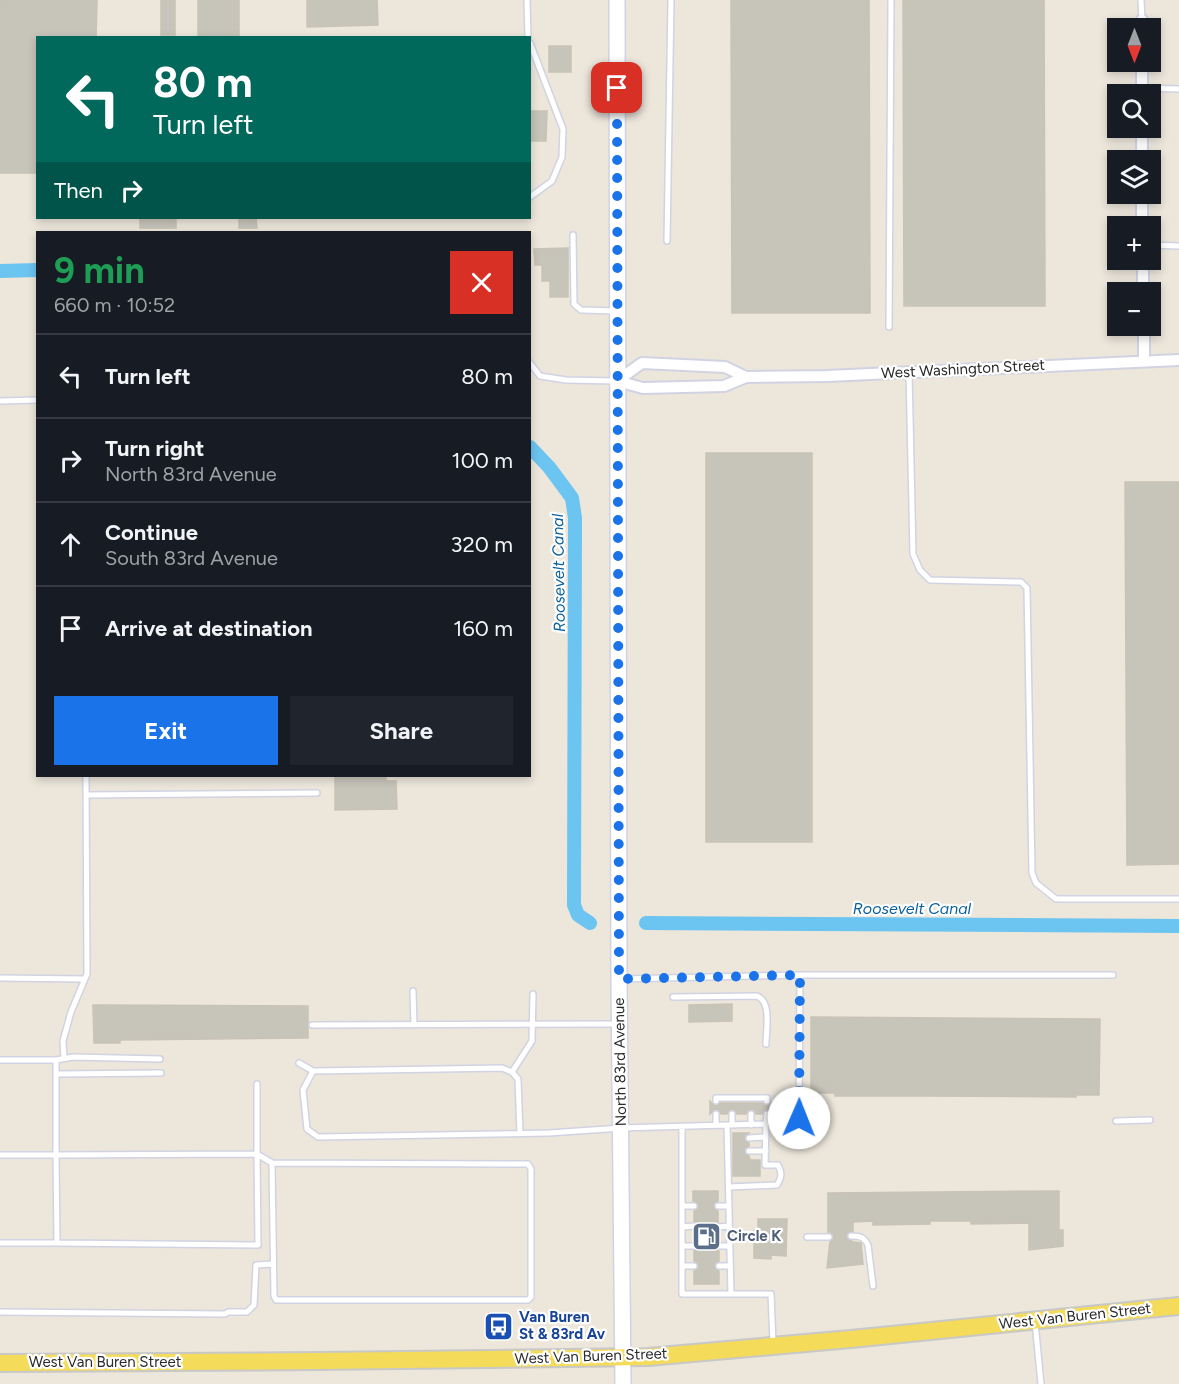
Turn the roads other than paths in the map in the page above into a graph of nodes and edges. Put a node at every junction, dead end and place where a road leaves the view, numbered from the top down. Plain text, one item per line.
1 (528, 0) edge
2 (617, 0) edge
3 (671, 0) edge
4 (891, 0) edge
5 (1141, 0) edge
6 (1142, 18) edge
7 (526, 36) edge
8 (531, 47) edge
9 (1179, 89) edge
10 (1161, 90) edge
11 (531, 196) edge
12 (573, 235) dead end
13 (668, 241) dead end
14 (1161, 245) edge
15 (1179, 246) edge
16 (617, 311) junction
17 (890, 327) dead end
18 (1144, 336) edge
19 (1179, 360) edge
20 (1144, 361) junction
21 (531, 364) edge
22 (909, 372) junction
23 (746, 377) junction
24 (617, 381) junction
25 (36, 400) edge
26 (0, 401) edge
27 (86, 777) edge
28 (318, 793) dead end
29 (87, 795) junction
30 (1179, 899) edge
31 (800, 975) junction
32 (1113, 975) dead end
33 (0, 978) edge
34 (85, 979) junction
35 (619, 979) junction
36 (413, 991) dead end
37 (533, 994) dead end
38 (673, 997) dead end
39 (533, 1024) junction
40 (620, 1024) junction
41 (312, 1025) dead end
42 (414, 1025) junction
43 (766, 1044) dead end
44 (64, 1058) junction
45 (160, 1059) dead end
46 (0, 1060) edge
47 (56, 1060) junction
48 (299, 1063) dead end
49 (313, 1071) junction
50 (512, 1072) junction
51 (161, 1073) dead end
52 (56, 1074) junction
53 (257, 1084) dead end
54 (716, 1101) dead end
55 (767, 1101) dead end
56 (716, 1114) dead end
57 (732, 1114) dead end
58 (751, 1114) dead end
59 (767, 1114) dead end
60 (799, 1118) dead end
61 (1150, 1120) dead end
62 (1116, 1121) dead end
63 (766, 1124) junction
64 (716, 1125) junction
65 (730, 1125) junction
66 (751, 1125) junction
67 (682, 1127) junction
68 (621, 1128) junction
69 (520, 1134) junction
70 (766, 1137) junction
71 (749, 1138) dead end
72 (749, 1151) dead end
73 (766, 1151) junction
74 (257, 1154) junction
75 (0, 1155) edge
76 (56, 1155) junction
77 (272, 1163) junction
78 (729, 1187) junction
79 (682, 1206) junction
80 (694, 1206) dead end
81 (718, 1206) dead end
82 (729, 1206) junction
83 (694, 1226) dead end
84 (729, 1226) junction
85 (682, 1227) junction
86 (718, 1227) dead end
87 (851, 1236) dead end
88 (807, 1237) dead end
89 (829, 1237) dead end
90 (0, 1243) edge
91 (57, 1243) junction
92 (682, 1246) junction
93 (694, 1246) dead end
94 (719, 1246) dead end
95 (730, 1246) junction
96 (273, 1264) junction
97 (682, 1266) junction
98 (694, 1266) dead end
99 (719, 1266) dead end
100 (730, 1266) junction
101 (873, 1286) dead end
102 (731, 1294) junction
103 (1179, 1306) edge
104 (0, 1312) edge
105 (1035, 1320) junction
106 (773, 1345) junction
107 (623, 1358) junction
108 (0, 1363) edge
109 (623, 1384) edge
110 (1041, 1384) edge

1 - 7 lane
2 - 16 main road, North 83rd Avenue
3 - 13 lane
4 - 17 lane
5 - 6 lane
8 - 11 lane
9 - 10 lane
12 - 16 lane
14 - 15 lane
16 - 24 main road, North 83rd Avenue
18 - 20 street
19 - 20 street, West Washington Street
20 - 22 street, West Washington Street
21 - 24 lane
22 - 23 street, West Washington Street
22 - 30 lane
23 - 24 street, West Washington Street
23 - 24 street, West Washington Street
24 - 35 main road, North 83rd Avenue
25 - 26 lane
27 - 29 lane
28 - 29 lane
29 - 34 lane
31 - 32 lane
31 - 35 lane
31 - 60 lane
33 - 34 lane
34 - 44 lane
35 - 40 main road, North 83rd Avenue
36 - 42 lane
37 - 39 lane
38 - 43 lane
39 - 40 lane
39 - 42 lane
39 - 50 lane
40 - 68 main road, North 83rd Avenue
41 - 42 lane
44 - 45 lane
44 - 47 lane
46 - 47 lane
47 - 52 lane
48 - 49 lane
49 - 50 lane
49 - 69 lane
50 - 69 lane
51 - 52 lane
52 - 76 lane
53 - 74 lane
54 - 55 lane
56 - 64 lane
57 - 65 lane
58 - 66 lane
59 - 63 lane
61 - 62 lane
63 - 66 lane
63 - 70 lane
64 - 65 lane
64 - 67 lane
65 - 66 lane
65 - 78 lane
67 - 68 lane
67 - 79 lane
68 - 69 lane
68 - 107 main road, North 83rd Avenue
70 - 71 lane
70 - 73 lane
72 - 73 lane
73 - 78 lane
74 - 76 lane
74 - 77 lane
74 - 91 lane
75 - 76 lane
76 - 91 lane
77 - 96 lane
77 - 96 lane
78 - 82 lane
79 - 80 lane
79 - 85 lane
81 - 82 lane
82 - 84 lane
83 - 85 lane
84 - 86 lane
84 - 95 lane
85 - 92 lane
87 - 101 lane
88 - 89 lane
90 - 91 lane
92 - 93 lane
92 - 97 lane
94 - 95 lane
95 - 100 lane
96 - 104 lane
97 - 98 lane
97 - 102 lane
99 - 100 lane
100 - 102 lane
102 - 106 lane
103 - 105 main road, West Van Buren Street
105 - 106 main road, West Van Buren Street
105 - 110 lane
106 - 107 main road, West Van Buren Street
107 - 108 main road, West Van Buren Street
107 - 109 main road, North 83rd Avenue

